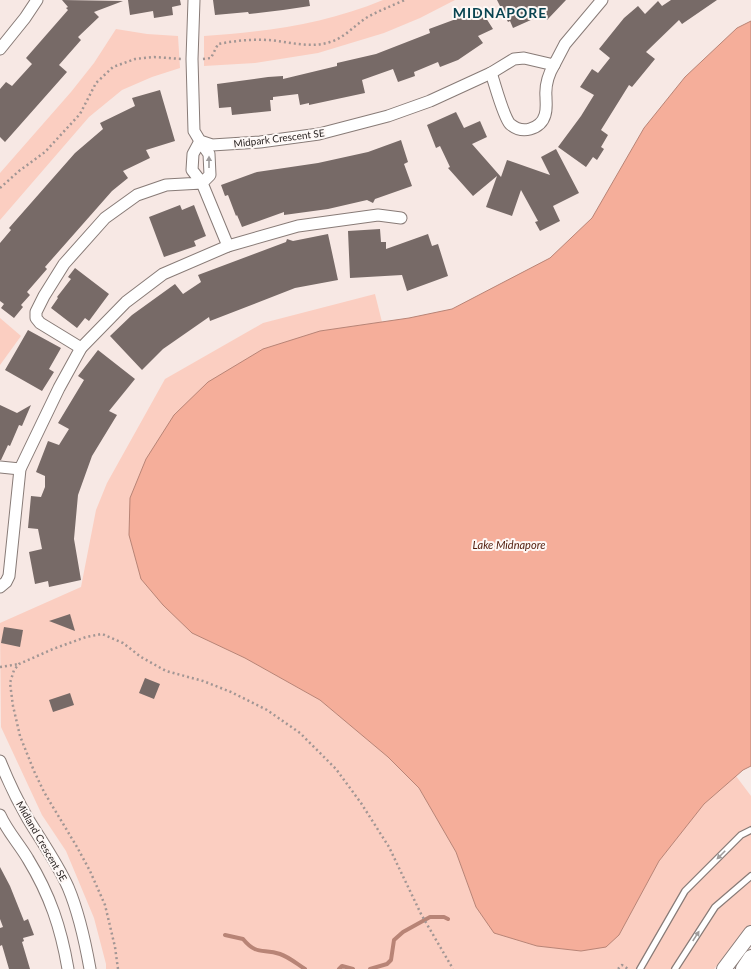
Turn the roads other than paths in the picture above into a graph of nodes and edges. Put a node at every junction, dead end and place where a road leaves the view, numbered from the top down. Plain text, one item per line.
1 (37, 0) edge
2 (194, 0) edge
3 (602, 0) edge
4 (0, 49) edge
5 (554, 65) junction
6 (491, 73) junction
7 (200, 141) junction
8 (202, 183) junction
9 (401, 218) dead end
10 (228, 246) junction
11 (81, 348) junction
12 (0, 467) edge
13 (20, 468) junction
14 (0, 587) edge
15 (0, 761) edge
16 (0, 815) edge
17 (751, 830) edge
18 (751, 876) edge
19 (751, 933) edge
20 (751, 957) edge
21 (68, 969) edge
22 (90, 969) edge
23 (640, 969) edge
24 (675, 969) edge
25 (724, 969) edge
26 (743, 969) edge

1 - 4 street
2 - 7 street
3 - 5 street
5 - 6 street, Midpark Crescent SE
5 - 6 street
6 - 7 street, Midpark Crescent SE
7 - 8 street
8 -> 7 street
8 - 10 street
8 - 11 street
9 - 10 street
10 - 11 street
11 - 13 street
12 - 13 street
13 - 14 street
15 - 22 street, Midland Crescent SE
16 - 21 street, Midland Crescent SE
17 -> 23 lane
24 -> 18 lane
19 - 25 street
20 - 26 street

